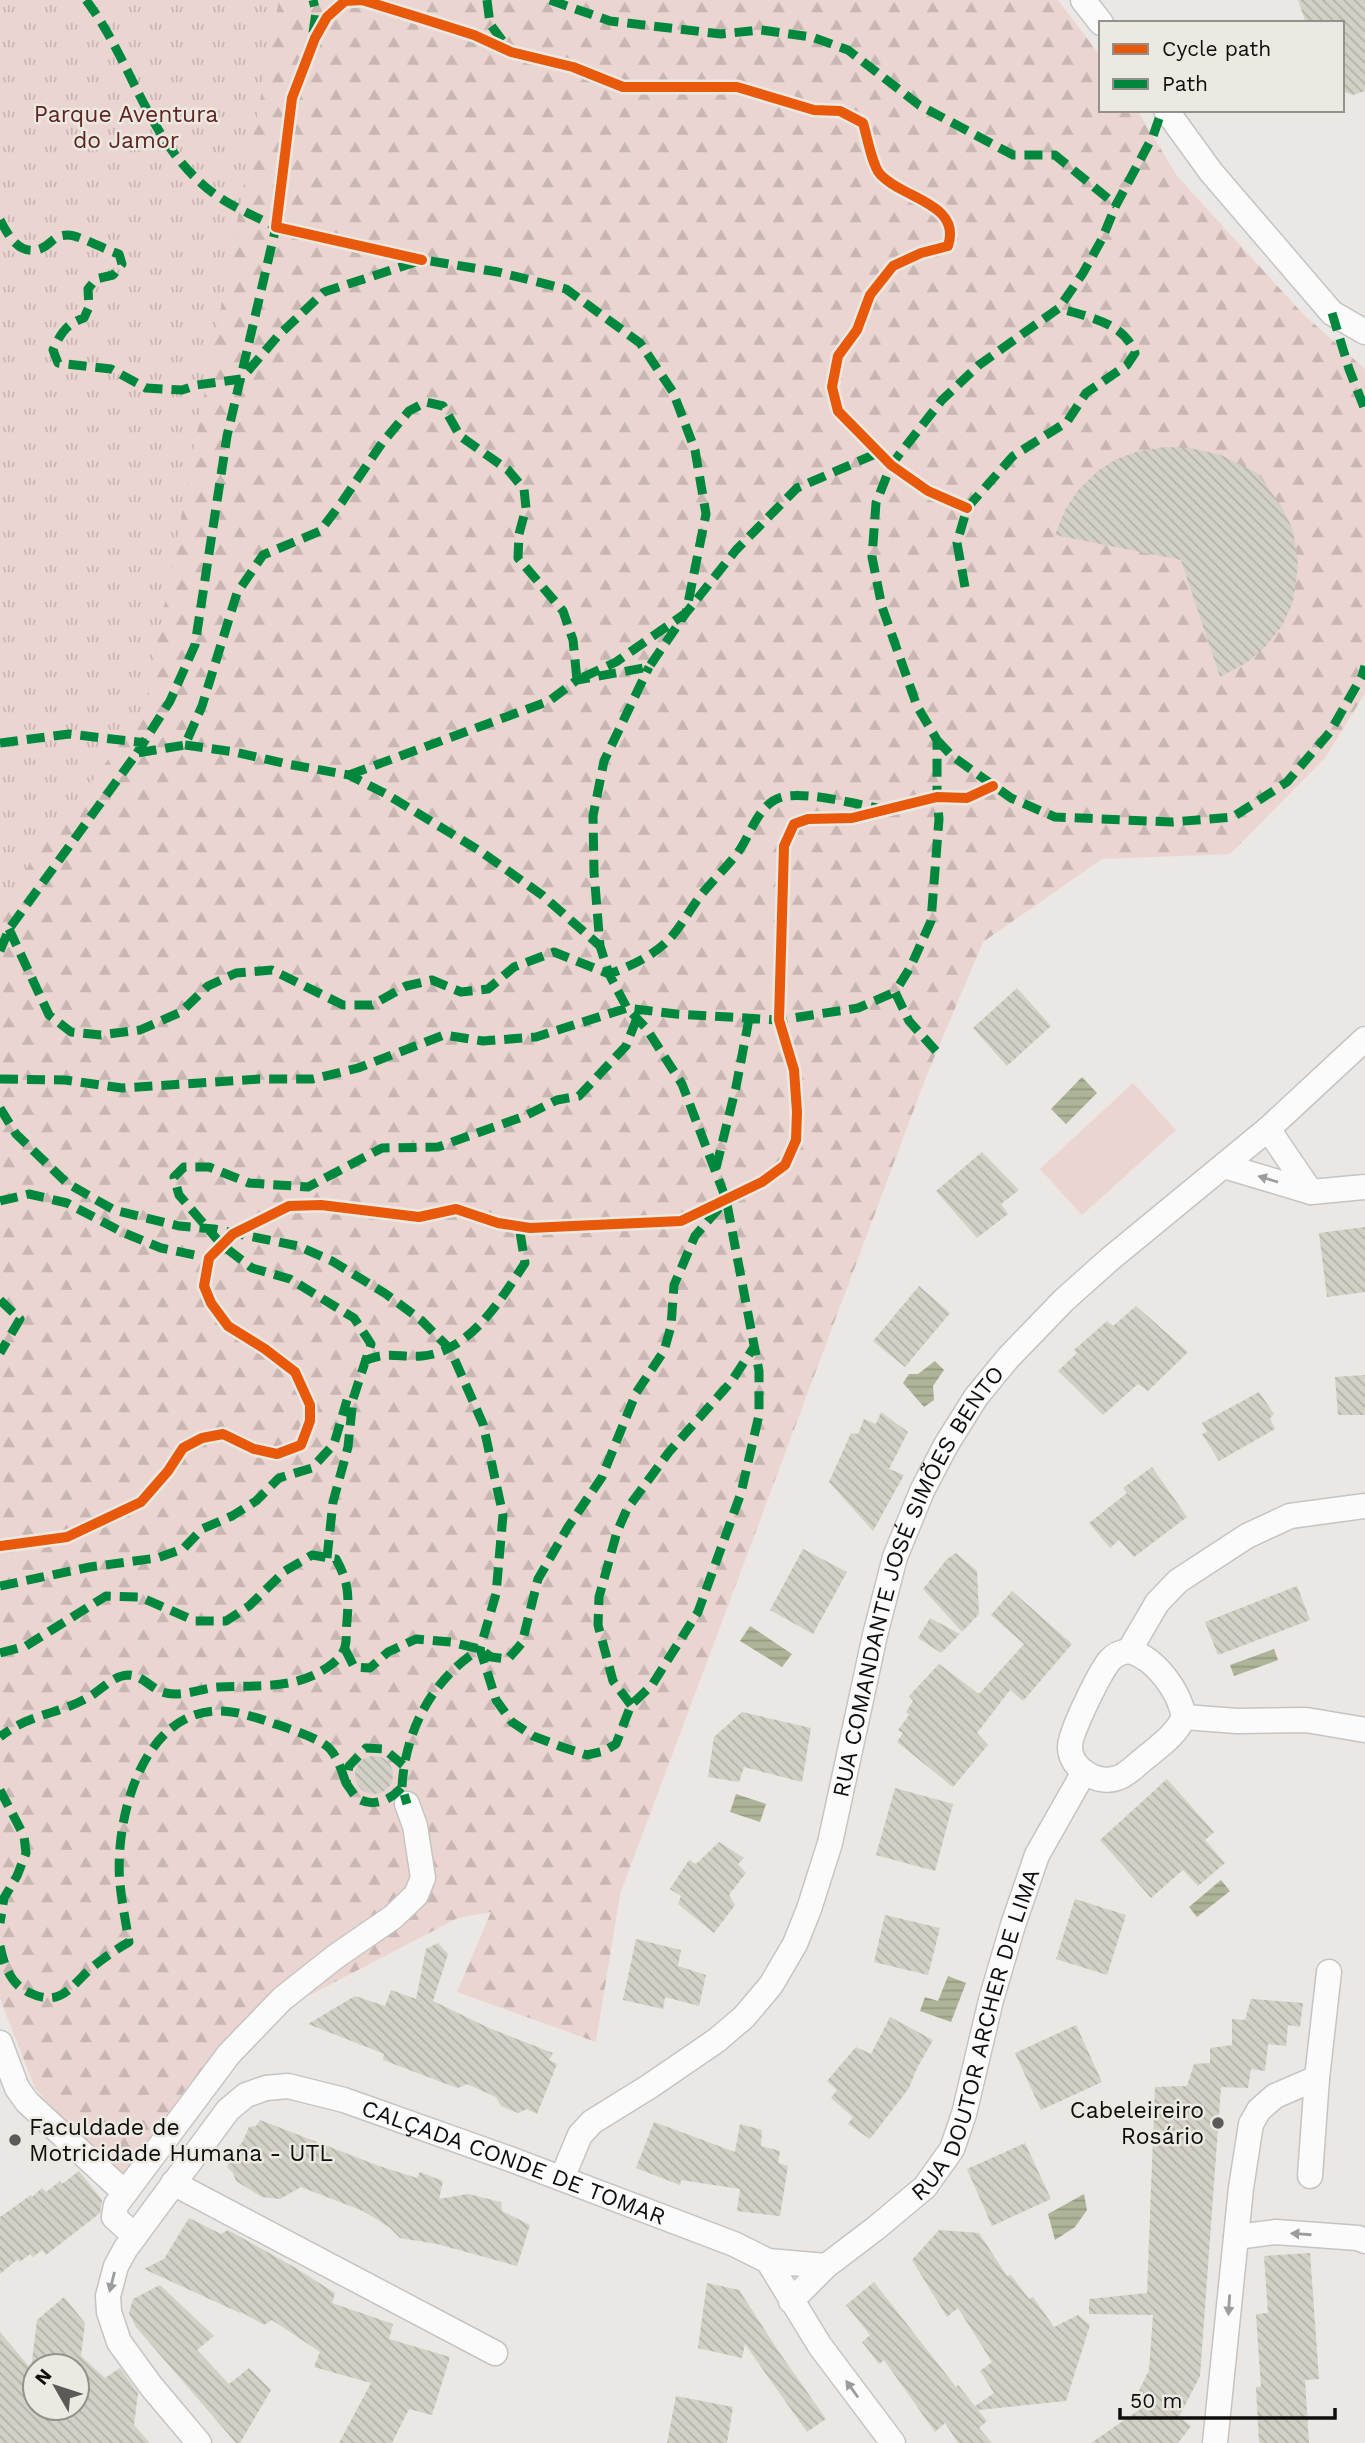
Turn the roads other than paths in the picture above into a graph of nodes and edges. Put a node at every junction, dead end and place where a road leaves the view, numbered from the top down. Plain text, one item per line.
1 (1083, 0) edge
2 (1099, 21) edge
3 (1167, 112) edge
4 (1365, 332) edge
5 (1365, 1039) edge
6 (1268, 1129) junction
7 (1224, 1167) junction
8 (1365, 1188) edge
9 (1311, 1192) junction
10 (1365, 1506) edge
11 (1129, 1651) junction
12 (1184, 1717) junction
13 (1365, 1730) edge
14 (1084, 1772) junction
15 (407, 1804) dead end
16 (1329, 1972) dead end
17 (0, 2043) edge
18 (1317, 2078) junction
19 (1310, 2176) dead end
20 (562, 2178) junction
21 (173, 2183) junction
22 (125, 2193) junction
23 (135, 2236) junction
24 (1237, 2238) junction
25 (1365, 2241) edge
26 (768, 2260) junction
27 (826, 2266) junction
28 (791, 2301) junction
29 (495, 2353) dead end
30 (199, 2443) edge
31 (893, 2443) edge
32 (1215, 2443) edge

1 - 2 street
3 - 4 street
5 - 6 street, RUA COMANDANTE JOSÉ SIMÕES BENTO
6 - 7 street, RUA COMANDANTE JOSÉ SIMÕES BENTO
6 - 9 street
9 -> 7 street
7 - 20 street, RUA COMANDANTE JOSÉ SIMÕES BENTO
8 - 9 street
10 - 11 street
11 - 12 street
11 - 14 street
12 - 13 street
12 - 14 street
14 - 27 street, RUA DOUTOR ARCHER DE LIMA
15 - 22 street
16 - 18 street
17 - 22 street
18 - 19 street
18 - 24 street
20 - 21 street, CALÇADA CONDE DE TOMAR
20 - 26 street, CALÇADA CONDE DE TOMAR
21 - 23 street, CALÇADA CONDE DE TOMAR
21 - 29 street
22 - 23 street
23 -> 30 street, CALÇADA CONDE DE TOMAR
25 -> 24 street
24 -> 32 street
26 - 27 street
26 - 28 street
27 - 28 street, RUA DOUTOR ARCHER DE LIMA
31 -> 28 street

